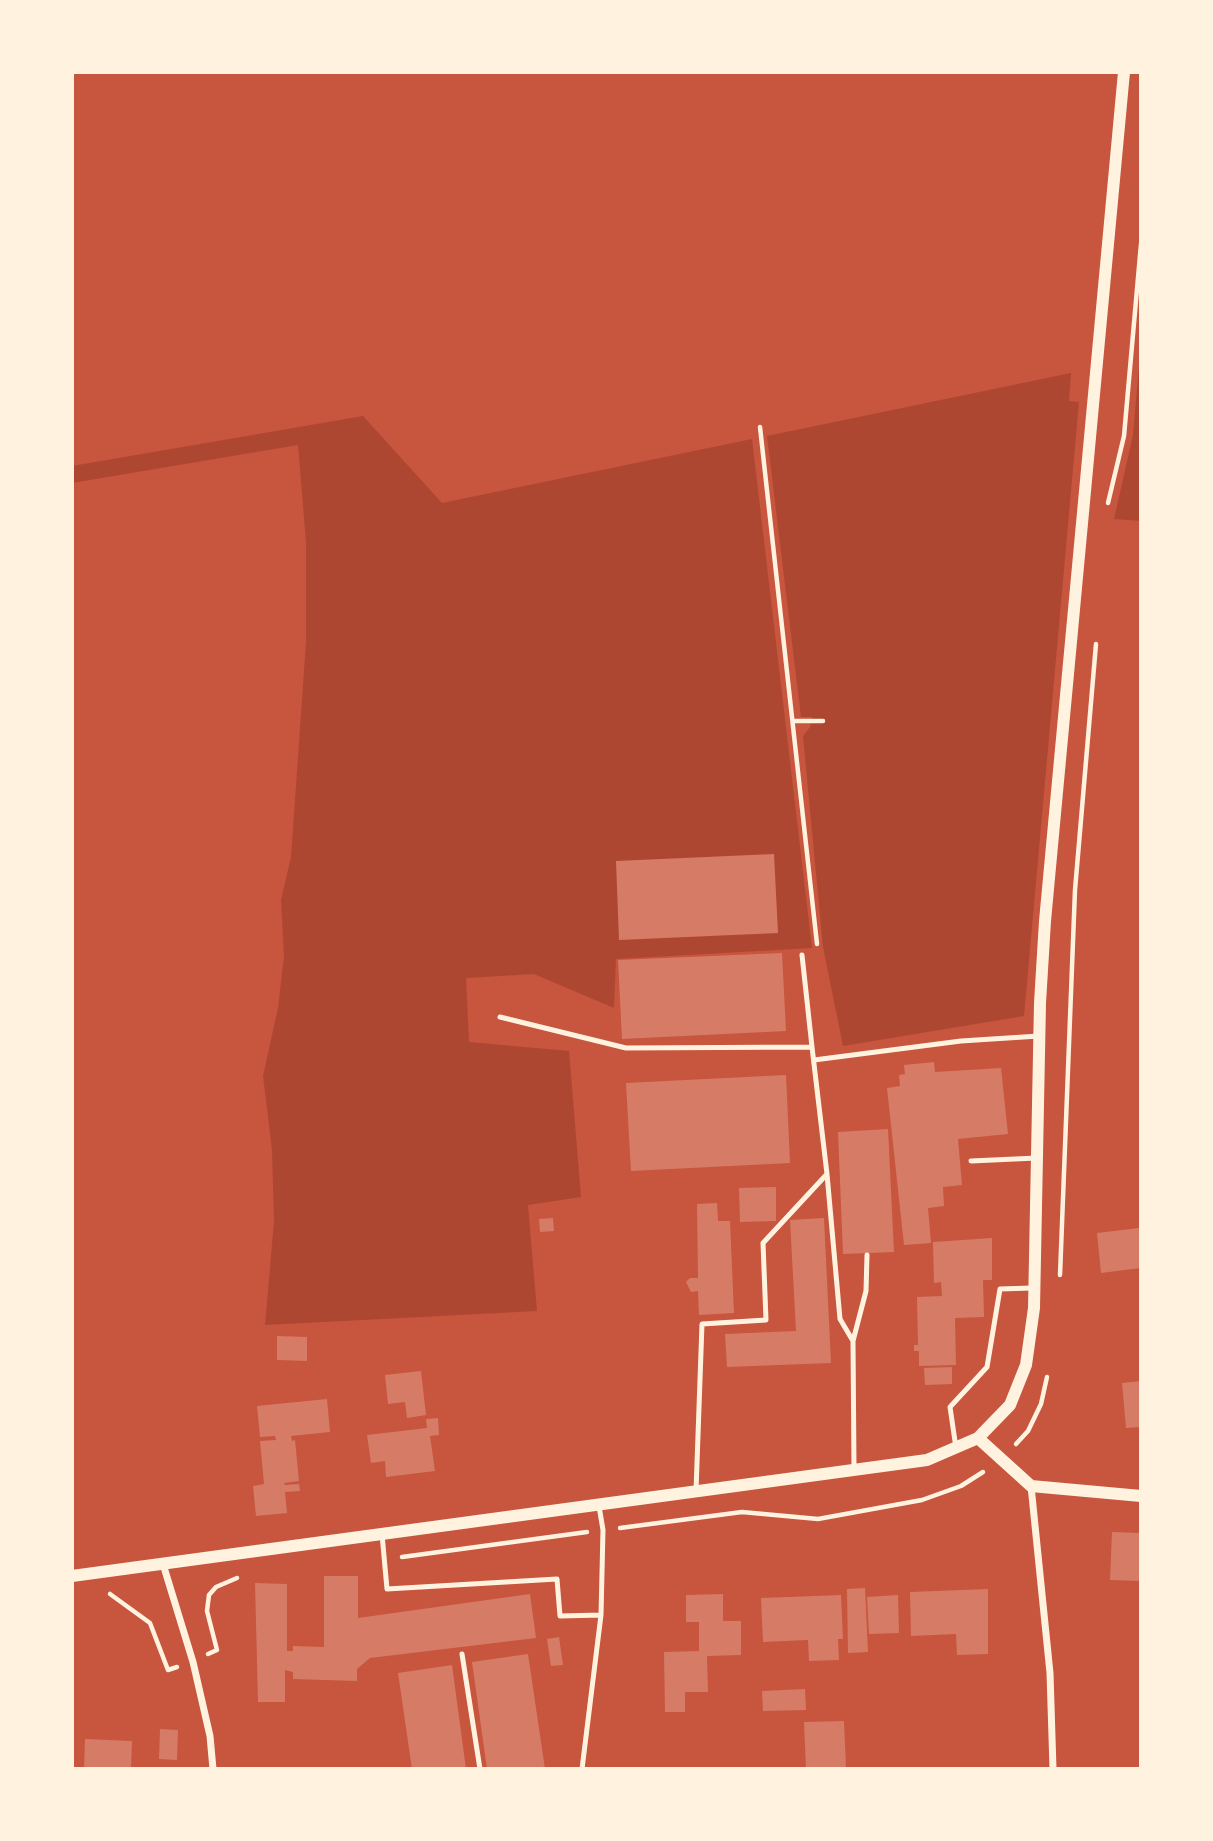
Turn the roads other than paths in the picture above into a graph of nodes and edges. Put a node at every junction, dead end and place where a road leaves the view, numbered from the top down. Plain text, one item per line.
1 (1124, 72) edge
2 (802, 955) dead end
3 (500, 1017) dead end
4 (1039, 1036) junction
5 (812, 1047) junction
6 (814, 1060) junction
7 (1037, 1158) junction
8 (971, 1161) dead end
9 (827, 1174) junction
10 (867, 1255) dead end
11 (1035, 1288) junction
12 (853, 1340) junction
13 (978, 1438) junction
14 (956, 1448) junction
15 (854, 1470) junction
16 (1031, 1486) junction
17 (696, 1491) junction
18 (1141, 1496) edge
19 (599, 1505) junction
20 (382, 1534) junction
21 (163, 1564) junction
22 (72, 1576) edge
23 (601, 1615) junction
24 (462, 1654) dead end
25 (213, 1769) edge
26 (480, 1769) edge
27 (582, 1769) edge
28 (1053, 1769) edge

1 - 4 street
2 - 5 lane
3 - 5 lane
4 - 6 lane
4 - 7 street
5 - 6 lane
6 - 9 lane
7 - 8 lane
7 - 11 street
9 - 12 lane
9 - 17 lane
10 - 12 lane
11 - 13 street
11 - 14 lane
12 - 15 lane
13 - 14 street
13 - 16 street
14 - 15 street
15 - 17 street
16 - 18 street
16 - 28 street
17 - 19 street
19 - 20 street
19 - 23 lane
20 - 21 street
20 - 23 lane
21 - 22 street
21 - 25 street
23 - 27 lane
24 - 26 lane

